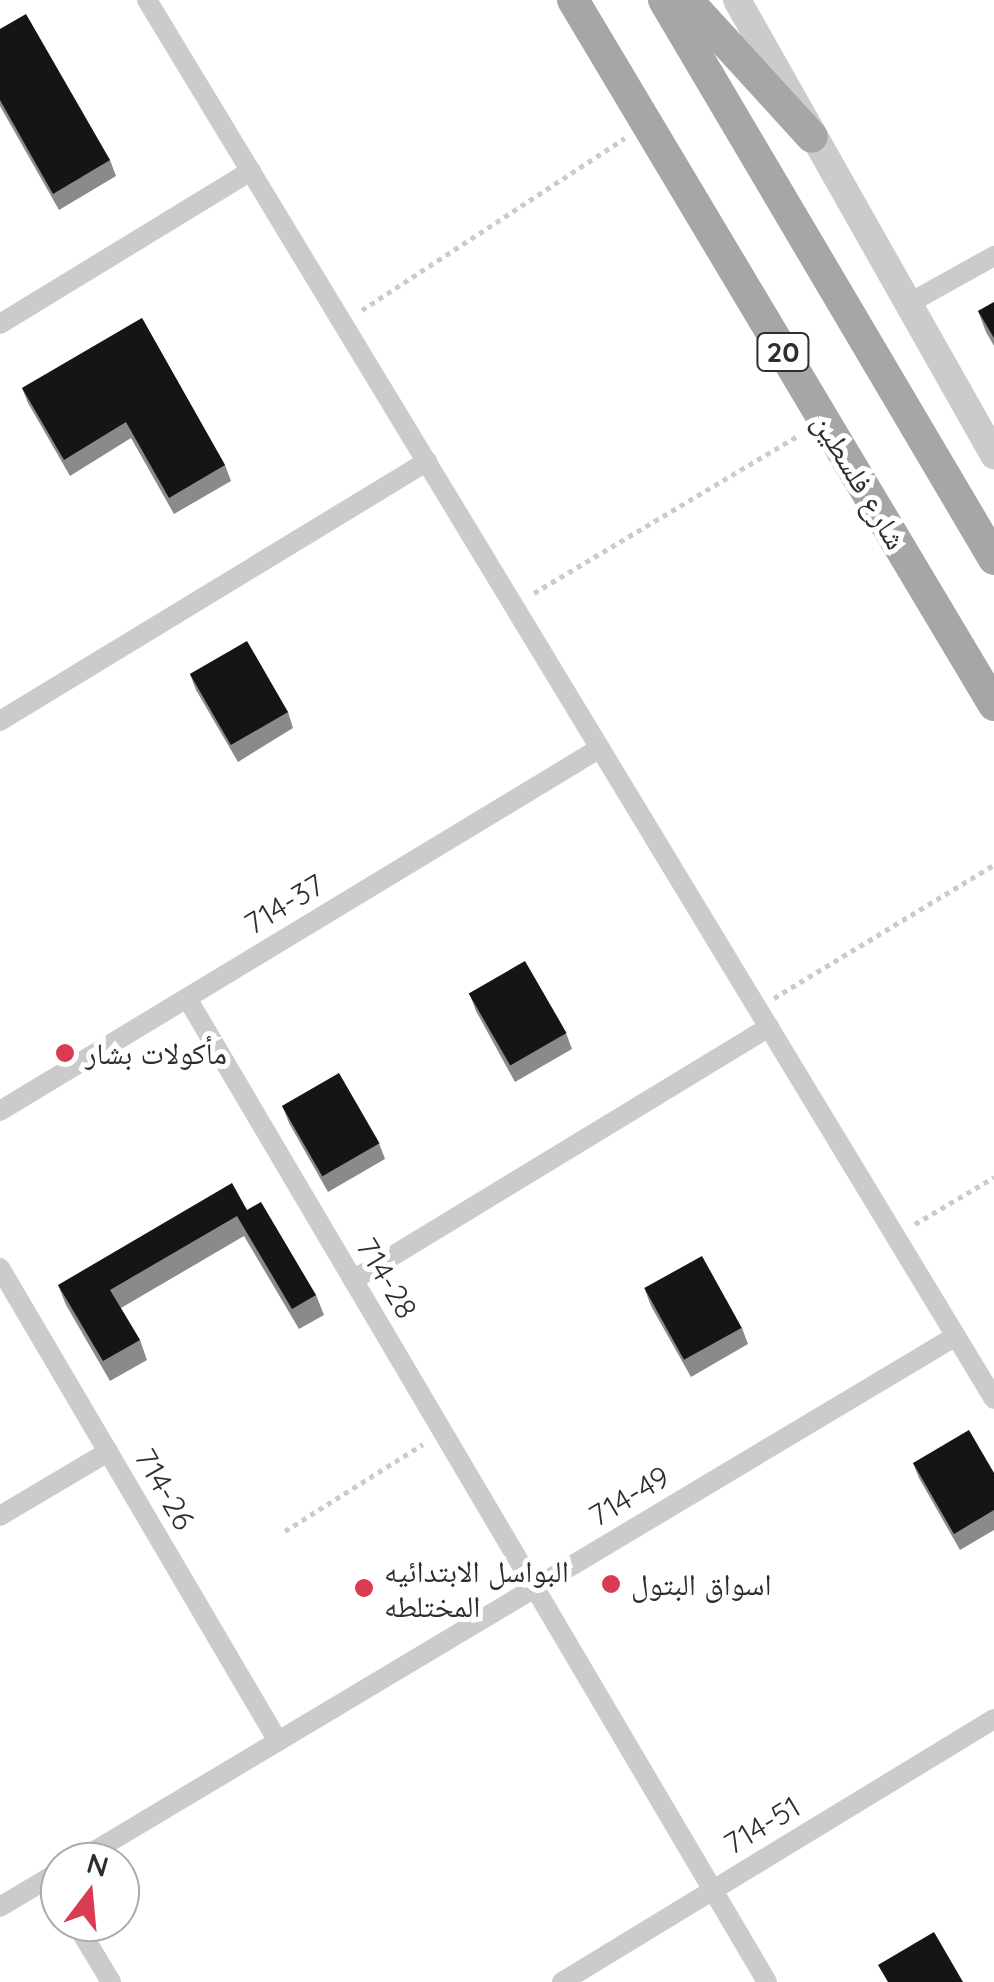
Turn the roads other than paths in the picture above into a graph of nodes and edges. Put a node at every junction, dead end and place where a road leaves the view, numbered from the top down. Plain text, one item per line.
1 (148, 0) edge
2 (573, 0) edge
3 (664, 0) edge
4 (687, 0) edge
5 (737, 0) edge
6 (812, 137) junction
7 (251, 171) junction
8 (994, 256) edge
9 (906, 305) junction
10 (0, 324) edge
11 (994, 456) edge
12 (427, 461) junction
13 (994, 560) edge
14 (994, 705) edge
15 (0, 721) edge
16 (600, 748) junction
17 (187, 998) junction
18 (769, 1027) junction
19 (0, 1111) edge
20 (0, 1268) edge
21 (353, 1280) junction
22 (956, 1336) junction
23 (994, 1399) edge
24 (108, 1452) junction
25 (0, 1516) edge
26 (535, 1588) junction
27 (994, 1719) edge
28 (278, 1741) junction
29 (109, 1842) edge
30 (40, 1889) edge
31 (713, 1890) junction
32 (0, 1907) edge
33 (88, 1942) edge
34 (112, 1982) edge
35 (562, 1982) edge
36 (767, 1982) edge

1 - 7 street
2 - 14 main road, شارع فلسطين / 20
3 - 13 main road, 20
4 - 6 main road
5 - 6 street
6 - 9 street
7 - 10 street
7 - 12 street
8 - 9 street
9 - 11 street
12 - 15 street
12 - 16 street
16 - 17 street, 714-37
16 - 18 street
17 - 19 street, 714-37
17 - 21 street, 714-28
18 - 21 street
18 - 22 street
20 - 24 street, 714-26
21 - 26 street, 714-28
22 - 23 street
22 - 26 street, 714-49
24 - 25 street
24 - 28 street, 714-26
26 - 28 street, 714-49
26 - 31 street, 714-28
27 - 31 street, 714-51
28 - 29 street, 714-49
30 - 32 street
31 - 35 street, 714-51
31 - 36 street, 714-28
33 - 34 street

